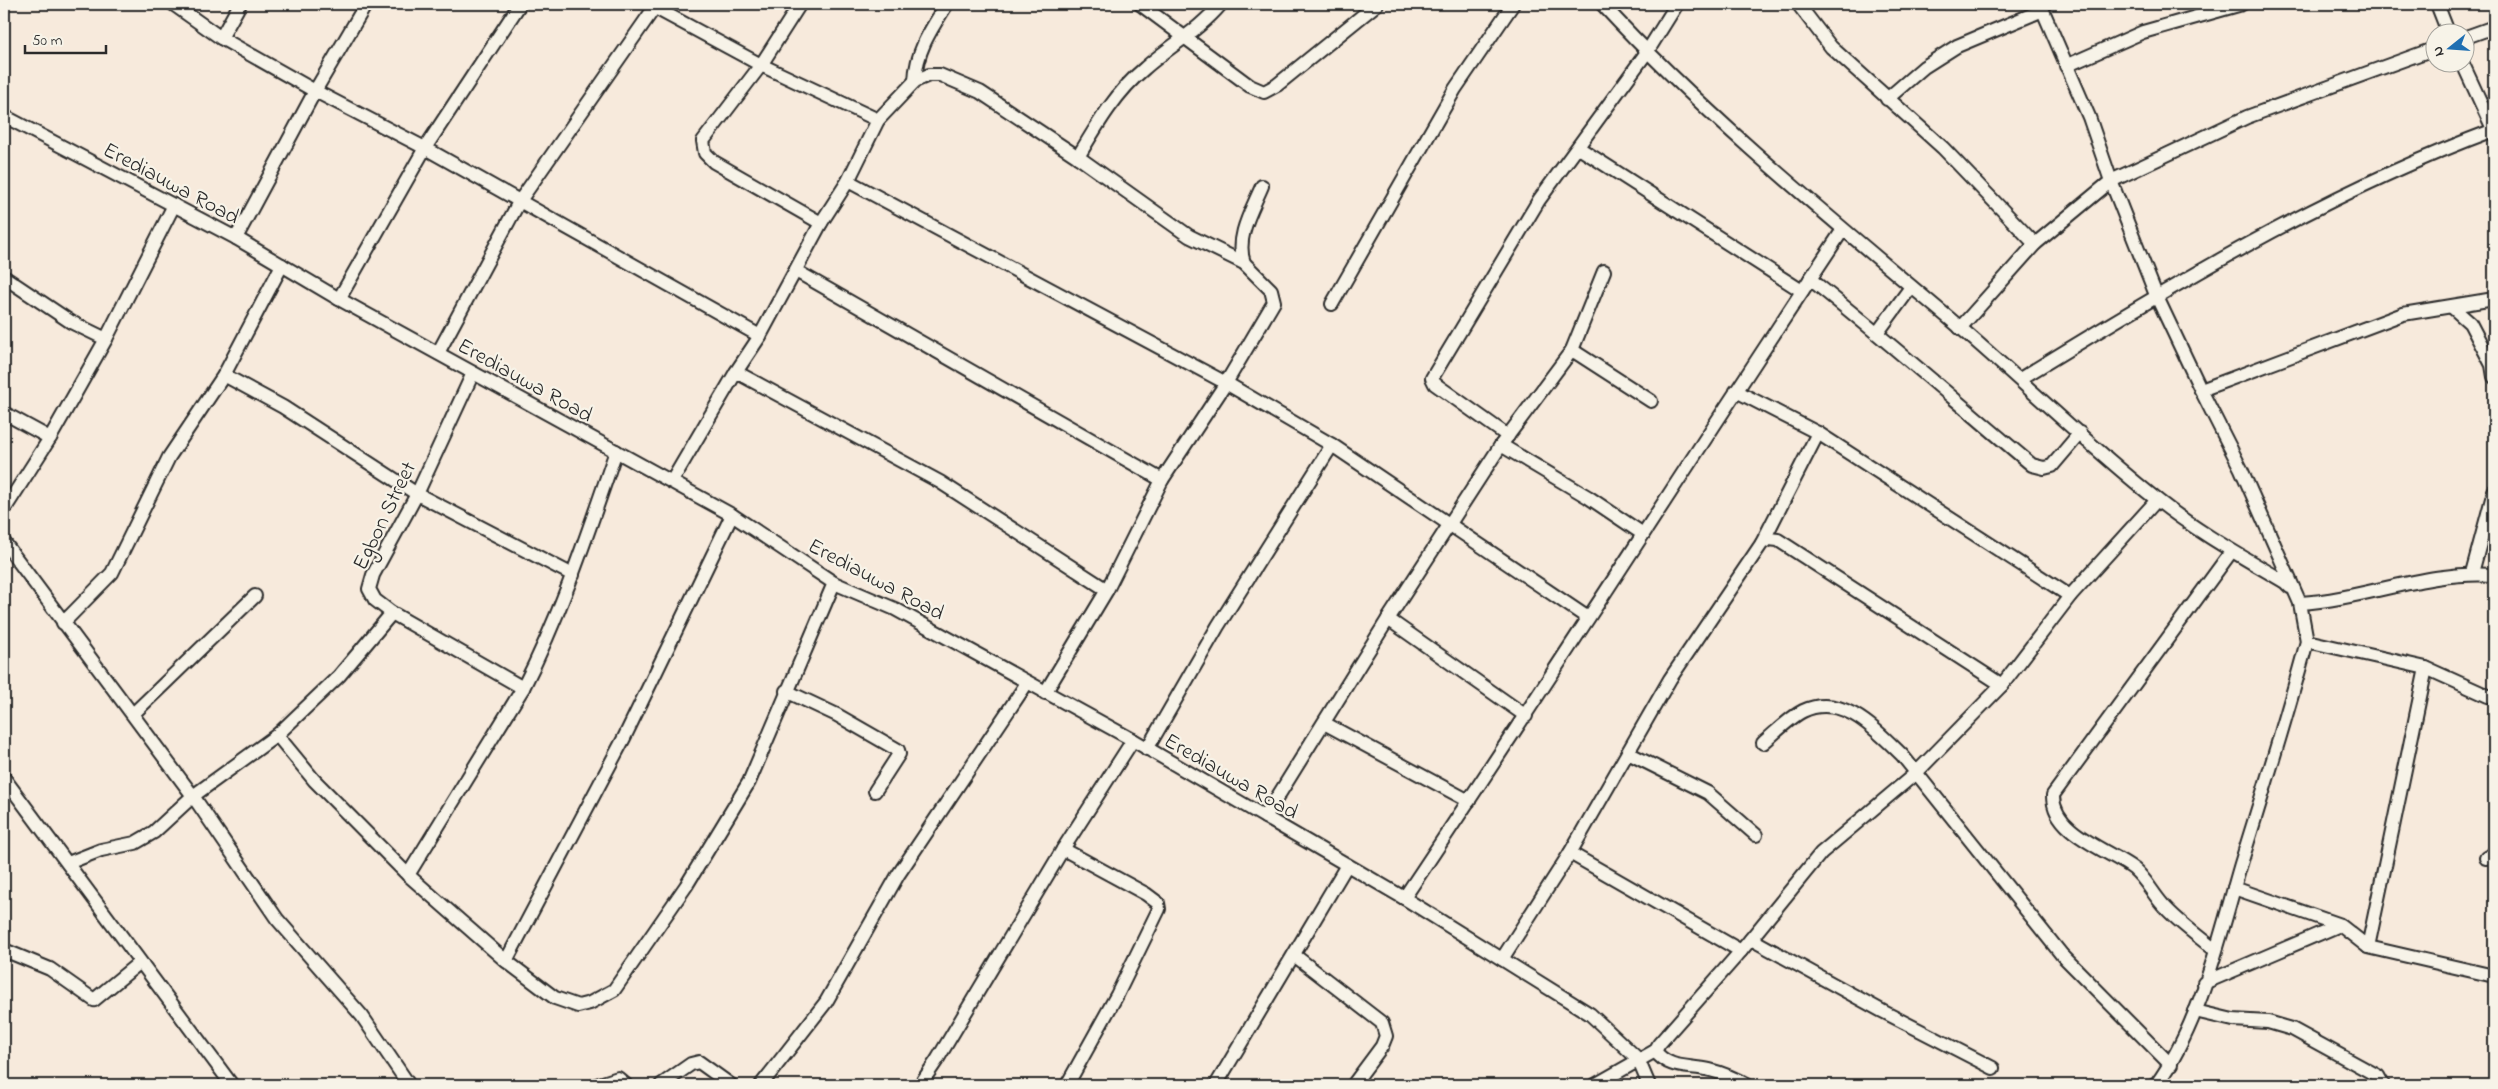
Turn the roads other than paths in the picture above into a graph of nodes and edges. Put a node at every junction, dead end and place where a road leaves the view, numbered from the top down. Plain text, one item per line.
1 (173, 4) edge
2 (240, 4) edge
3 (366, 4) edge
4 (520, 4) edge
5 (800, 4) edge
6 (947, 4) edge
7 (1140, 4) edge
8 (1221, 4) edge
9 (1377, 4) edge
10 (1512, 4) edge
11 (1602, 4) edge
12 (1677, 4) edge
13 (2242, 4) edge
14 (2437, 4) edge
15 (654, 5) edge
16 (1803, 6) edge
17 (2042, 7) edge
18 (2444, 22) edge
19 (2494, 27) edge
20 (2476, 33) edge
21 (1185, 37) junction
22 (221, 38) junction
23 (1647, 52) junction
24 (2426, 52) edge
25 (761, 65) junction
26 (2066, 66) junction
27 (2467, 72) edge
28 (915, 81) junction
29 (315, 91) junction
30 (1888, 98) junction
31 (4, 116) edge
32 (878, 120) junction
33 (2494, 130) edge
34 (425, 148) junction
35 (1579, 148) junction
36 (1078, 157) junction
37 (848, 181) junction
38 (2111, 181) junction
39 (1262, 186) dead end
40 (519, 202) junction
41 (174, 205) junction
42 (821, 223) junction
43 (1842, 231) junction
44 (236, 238) junction
45 (2035, 244) junction
46 (1244, 263) junction
47 (282, 265) junction
48 (796, 271) junction
49 (1604, 271) dead end
50 (4, 277) edge
51 (1810, 279) junction
52 (1910, 287) junction
53 (1802, 291) junction
54 (2156, 295) junction
55 (338, 298) junction
56 (2494, 299) edge
57 (1332, 304) dead end
58 (2452, 307) junction
59 (1960, 328) junction
60 (1878, 332) junction
61 (760, 336) junction
62 (106, 339) junction
63 (1572, 350) junction
64 (438, 353) junction
65 (736, 372) junction
66 (473, 373) junction
67 (224, 375) junction
68 (2494, 378) edge
69 (2020, 379) junction
70 (1226, 383) junction
71 (2201, 390) junction
72 (1736, 391) junction
73 (1651, 400) dead end
74 (4, 413) edge
75 (1818, 433) junction
76 (2080, 433) junction
77 (50, 438) junction
78 (1504, 440) junction
79 (1332, 445) junction
80 (616, 451) junction
81 (1162, 480) junction
82 (672, 482) junction
83 (2494, 491) edge
84 (417, 494) junction
85 (2157, 500) junction
86 (4, 510) edge
87 (732, 515) junction
88 (1449, 524) junction
89 (1643, 534) junction
90 (4, 542) edge
91 (1762, 542) junction
92 (2231, 552) junction
93 (2472, 573) junction
94 (573, 574) junction
95 (2494, 575) edge
96 (834, 583) junction
97 (1107, 590) junction
98 (2293, 590) junction
99 (255, 596) dead end
100 (2070, 596) junction
101 (2300, 603) junction
102 (392, 613) junction
103 (1588, 618) junction
104 (1388, 619) junction
105 (63, 623) junction
106 (2306, 642) junction
107 (2426, 668) junction
108 (1027, 683) junction
109 (2002, 685) junction
110 (523, 688) junction
111 (786, 692) junction
112 (1045, 693) junction
113 (2494, 696) edge
114 (132, 714) junction
115 (1526, 716) junction
116 (1324, 723) junction
117 (277, 735) junction
118 (1132, 740) junction
119 (1763, 743) dead end
120 (1147, 749) junction
121 (1628, 753) junction
122 (1916, 773) junction
123 (4, 778) edge
124 (875, 791) dead end
125 (194, 796) junction
126 (1469, 801) junction
127 (1266, 817) junction
128 (1756, 835) dead end
129 (1063, 849) junction
130 (1570, 853) junction
131 (68, 863) junction
132 (1347, 865) junction
133 (408, 875) junction
134 (2234, 888) junction
135 (1404, 898) junction
136 (2340, 925) junction
137 (1751, 939) junction
138 (2368, 947) junction
139 (4, 950) edge
140 (2215, 950) junction
141 (1741, 951) junction
142 (1294, 955) junction
143 (1502, 959) junction
144 (506, 962) junction
145 (139, 964) junction
146 (2494, 976) edge
147 (2204, 983) junction
148 (2195, 1011) junction
149 (1655, 1051) junction
150 (1638, 1060) junction
151 (2171, 1065) junction
152 (1993, 1068) dead end
153 (2161, 1083) edge
154 (232, 1085) edge
155 (409, 1085) edge
156 (596, 1085) edge
157 (626, 1085) edge
158 (661, 1085) edge
159 (731, 1085) edge
160 (761, 1085) edge
161 (920, 1085) edge
162 (1067, 1085) edge
163 (1216, 1085) edge
164 (1353, 1085) edge
165 (1595, 1085) edge
166 (1649, 1085) edge
167 (1747, 1085) edge
168 (2383, 1085) edge

1 - 22 street
2 - 22 street
3 - 29 street
4 - 34 street
5 - 25 street
6 - 28 street
7 - 21 street
8 - 21 street
9 - 21 street
10 - 57 street
11 - 23 street
12 - 23 street
13 - 26 street
14 - 18 street
15 - 25 street
15 - 40 street
16 - 30 street
17 - 26 street
17 - 30 street
19 - 20 street
21 - 36 street
22 - 29 street
23 - 35 street
23 - 43 street
24 - 38 street
25 - 32 street
25 - 42 street
26 - 38 street
27 - 33 street
28 - 32 street
28 - 36 street
29 - 34 street
29 - 44 street
30 - 45 street
31 - 41 street, Erediauwa Road
32 - 37 street
33 - 54 street
34 - 40 street
34 - 55 street
35 - 53 street
35 - 78 street
36 - 46 street
37 - 42 street
37 - 70 street
38 - 45 street
38 - 54 street
39 - 46 street
40 - 61 street
40 - 64 street
41 - 44 street, Erediauwa Road
41 - 62 street
42 - 48 street
43 - 51 street
43 - 52 street
44 - 47 street, Erediauwa Road
45 - 59 street
46 - 70 street
47 - 55 street, Erediauwa Road
47 - 67 street
48 - 61 street
48 - 81 street
49 - 63 street
50 - 62 street
51 - 53 street
51 - 60 street
52 - 59 street
52 - 60 street
53 - 72 street
54 - 69 street
54 - 71 street
55 - 64 street, Erediauwa Road
56 - 58 street
58 - 68 street
58 - 71 street
59 - 69 street
60 - 76 street
61 - 65 street
62 - 77 street
63 - 73 street
63 - 78 street
64 - 66 street, Erediauwa Road
65 - 82 street
65 - 97 street
66 - 80 street, Erediauwa Road
66 - 84 street, Egbon Street
67 - 84 street
67 - 105 street
69 - 76 street
70 - 79 street
70 - 81 street
71 - 98 street
72 - 75 street
72 - 89 street
74 - 77 street
75 - 91 street
75 - 100 street
76 - 85 street
77 - 86 street
78 - 88 street
78 - 89 street
79 - 88 street
79 - 120 street
80 - 82 street, Erediauwa Road
80 - 94 street
81 - 97 street
82 - 87 street, Erediauwa Road
83 - 93 street
84 - 94 street
84 - 102 street, Egbon Street
85 - 92 street
85 - 100 street
87 - 96 street, Erediauwa Road
87 - 144 street
88 - 103 street
88 - 104 street
89 - 103 street
90 - 105 street
91 - 109 street
91 - 121 street
92 - 98 street
92 - 140 street
93 - 95 street
93 - 101 street
94 - 110 street
96 - 108 street, Erediauwa Road
96 - 111 street
97 - 112 street
98 - 101 street
99 - 114 street
100 - 109 street
101 - 106 street
102 - 110 street, Egbon Street
102 - 117 street
103 - 115 street
104 - 115 street
104 - 116 street
105 - 114 street
106 - 107 street
106 - 134 street
107 - 113 street
107 - 138 street
108 - 112 street, Erediauwa Road
108 - 160 street
109 - 122 street
110 - 133 street
111 - 124 street
111 - 144 street
112 - 118 street, Erediauwa Road
114 - 125 street
115 - 126 street
116 - 126 street
116 - 127 street
117 - 125 street
117 - 133 street
118 - 120 street, Erediauwa Road
118 - 129 street
119 - 122 street
120 - 127 street, Erediauwa Road
121 - 128 street
121 - 130 street
122 - 137 street
122 - 151 street
123 - 131 street
125 - 131 street
125 - 155 street
126 - 135 street
127 - 132 street, Erediauwa Road
129 - 161 street
129 - 162 street
130 - 141 street
130 - 143 street
131 - 145 street
132 - 135 street, Erediauwa Road
132 - 142 street
133 - 144 street
134 - 136 street
134 - 140 street
135 - 143 street, Erediauwa Road
136 - 138 street
136 - 147 street
137 - 141 street
137 - 152 street
138 - 146 street
139 - 145 street
140 - 147 street
141 - 149 street
142 - 163 street
142 - 164 street
143 - 150 street, Erediauwa Road
145 - 154 street
147 - 148 street
148 - 151 street
148 - 168 street
149 - 150 street
149 - 167 street
150 - 165 street
150 - 166 street, Erediauwa Road
151 - 153 street
156 - 157 street
158 - 159 street

